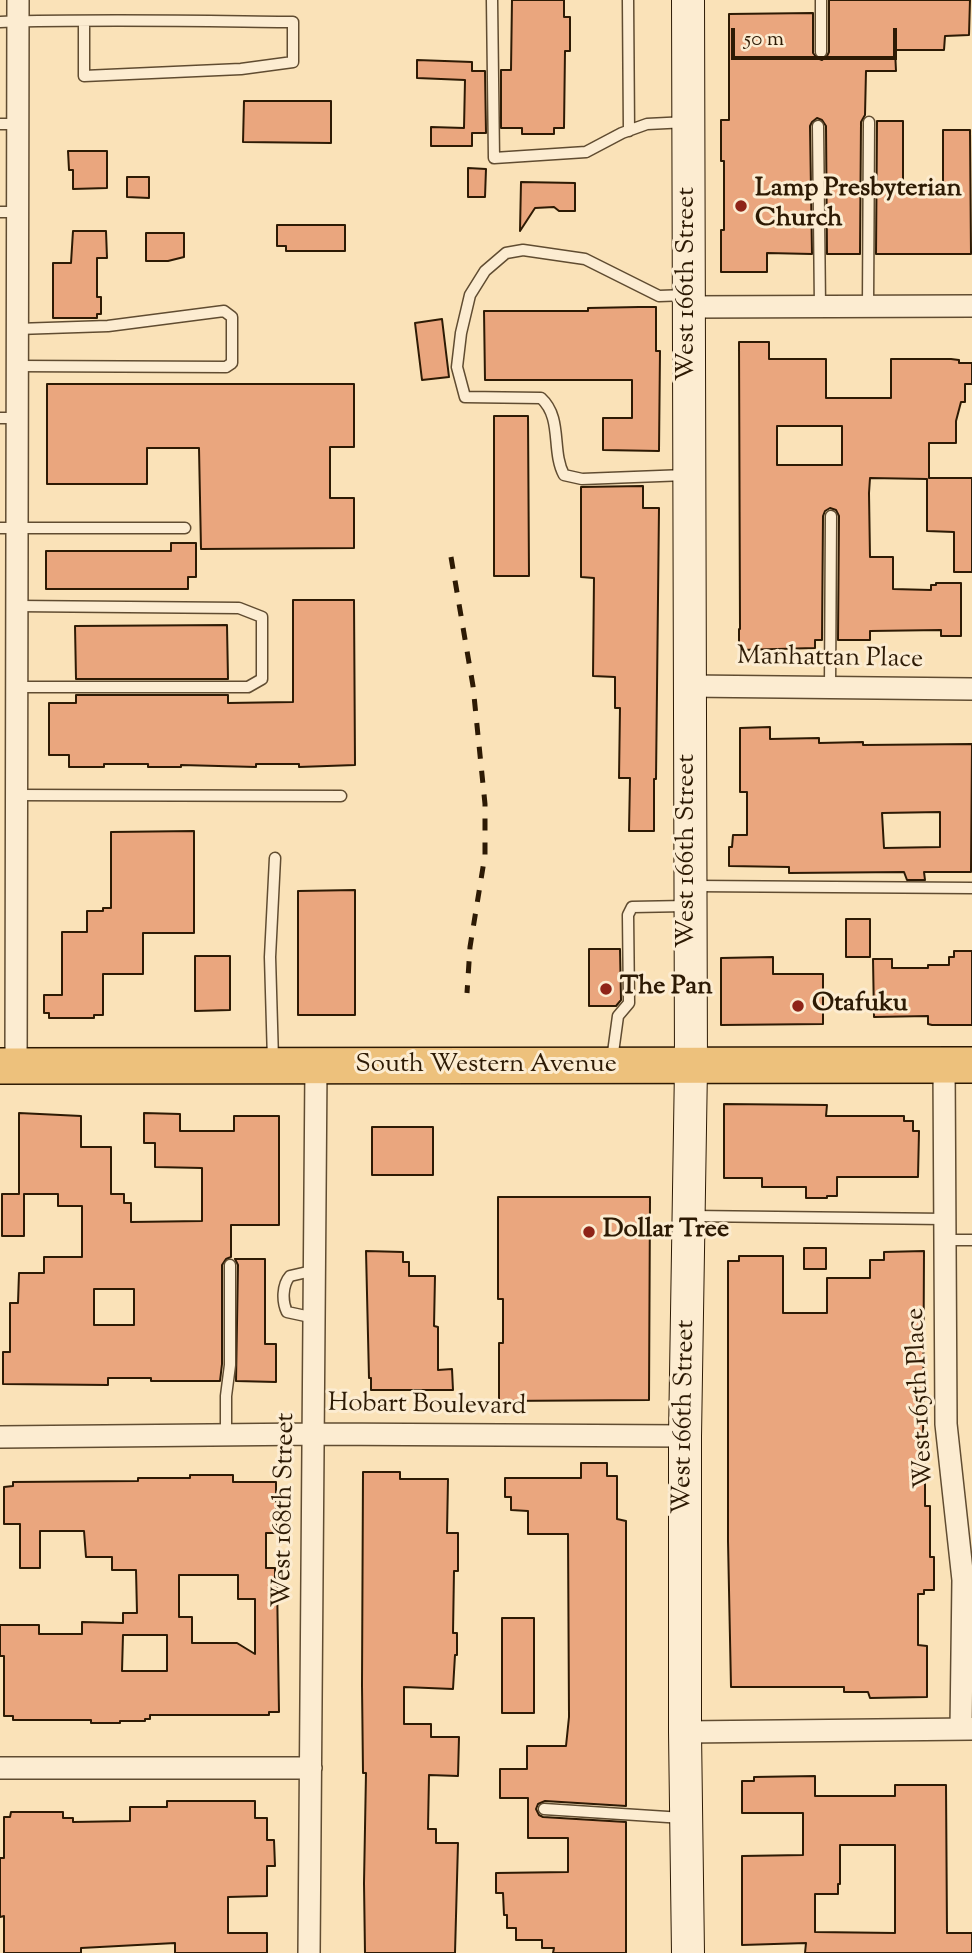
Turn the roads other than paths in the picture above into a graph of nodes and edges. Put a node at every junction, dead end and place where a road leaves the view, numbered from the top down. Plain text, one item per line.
1 (492, 0) edge
2 (628, 0) edge
3 (688, 0) edge
4 (821, 0) edge
5 (12, 15) edge
6 (84, 21) junction
7 (821, 51) dead end
8 (688, 122) junction
9 (870, 122) dead end
10 (9, 124) edge
11 (818, 126) dead end
12 (629, 131) junction
13 (9, 212) edge
14 (689, 301) junction
15 (868, 306) junction
16 (972, 306) edge
17 (820, 307) junction
18 (18, 329) junction
19 (17, 366) junction
20 (9, 418) edge
21 (689, 475) junction
22 (831, 516) dead end
23 (9, 527) edge
24 (185, 528) dead end
25 (17, 606) junction
26 (688, 686) junction
27 (17, 687) junction
28 (830, 688) junction
29 (972, 689) edge
30 (16, 794) junction
31 (341, 796) dead end
32 (275, 858) dead end
33 (972, 888) edge
34 (689, 896) junction
35 (958, 1065) edge
36 (8, 1066) edge
37 (274, 1066) junction
38 (612, 1066) junction
39 (316, 1067) junction
40 (691, 1067) junction
41 (689, 1216) junction
42 (945, 1230) junction
43 (972, 1240) edge
44 (230, 1265) dead end
45 (316, 1270) junction
46 (315, 1318) junction
47 (315, 1434) junction
48 (226, 1435) junction
49 (685, 1436) junction
50 (0, 1437) edge
51 (967, 1729) edge
52 (684, 1732) junction
53 (0, 1768) edge
54 (311, 1768) junction
55 (544, 1810) dead end
56 (686, 1818) junction
57 (309, 1953) edge
58 (688, 1953) edge

1 - 12 lane
2 - 12 lane
3 - 8 street, West 166th Street
4 - 7 lane
5 - 6 lane
5 - 10 street
6 - 6 lane
8 - 12 lane
8 - 14 street, West 166th Street
9 - 15 lane
10 - 13 street
11 - 17 lane
13 - 18 street
14 - 17 street
14 - 21 street, West 166th Street
14 - 21 lane
15 - 16 street
15 - 17 street
18 - 19 street
18 - 19 lane
19 - 20 street
20 - 23 street
21 - 26 street, West 166th Street
22 - 28 lane
23 - 24 lane
23 - 25 street
25 - 27 street
25 - 27 lane
26 - 28 street, Manhattan Place
26 - 34 street, West 166th Street
27 - 30 street
28 - 29 street, Manhattan Place
30 - 31 lane
30 - 36 street
32 - 37 lane
33 - 34 lane
34 - 38 lane
34 - 40 street, West 166th Street
35 - 40 main road, South Western Avenue
35 - 42 street, West 165th Place
36 - 37 main road, South Western Avenue
37 - 39 main road, South Western Avenue
38 - 39 main road, South Western Avenue
38 - 40 main road, South Western Avenue
39 - 45 street, West 168th Street
40 - 41 street, West 166th Street
41 - 42 lane
41 - 49 street, West 166th Street
42 - 43 lane
42 - 51 street, West 165th Place
44 - 48 lane
45 - 46 street, West 168th Street
45 - 46 lane
46 - 47 street, West 168th Street
47 - 48 street, Hobart Boulevard
47 - 49 street, Hobart Boulevard
47 - 54 street, West 168th Street
48 - 50 street, Hobart Boulevard
49 - 52 street, West 166th Street
51 - 52 street
52 - 56 street, West 166th Street
53 - 54 street
54 - 57 street, West 168th Street
55 - 56 lane
56 - 58 street, West 166th Street

